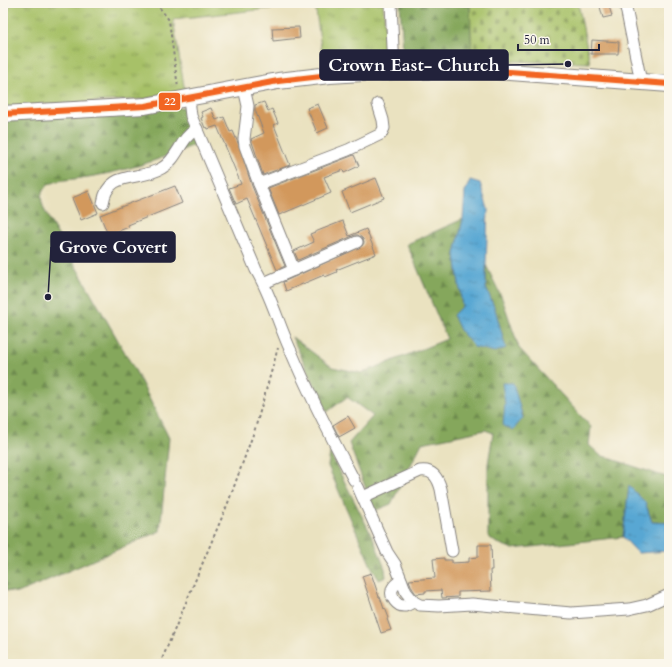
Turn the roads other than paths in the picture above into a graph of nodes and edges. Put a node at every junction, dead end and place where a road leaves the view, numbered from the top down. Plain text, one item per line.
1 (391, 3) edge
2 (625, 3) edge
3 (394, 72) junction
4 (641, 82) junction
5 (669, 84) edge
6 (244, 88) junction
7 (184, 100) junction
8 (378, 104) dead end
9 (3, 114) edge
10 (197, 129) junction
11 (259, 184) junction
12 (103, 203) dead end
13 (357, 242) dead end
14 (294, 270) junction
15 (264, 283) junction
16 (359, 488) junction
17 (452, 551) dead end
18 (669, 595) edge

1 - 3 street
2 - 4 street
3 - 4 highway
3 - 6 highway
4 - 5 highway
6 - 7 highway
6 - 11 street
7 - 9 highway
7 - 10 street
8 - 11 street
10 - 12 street
10 - 15 street
11 - 14 street
13 - 14 street
14 - 15 street
15 - 16 street
16 - 17 street
16 - 18 street

